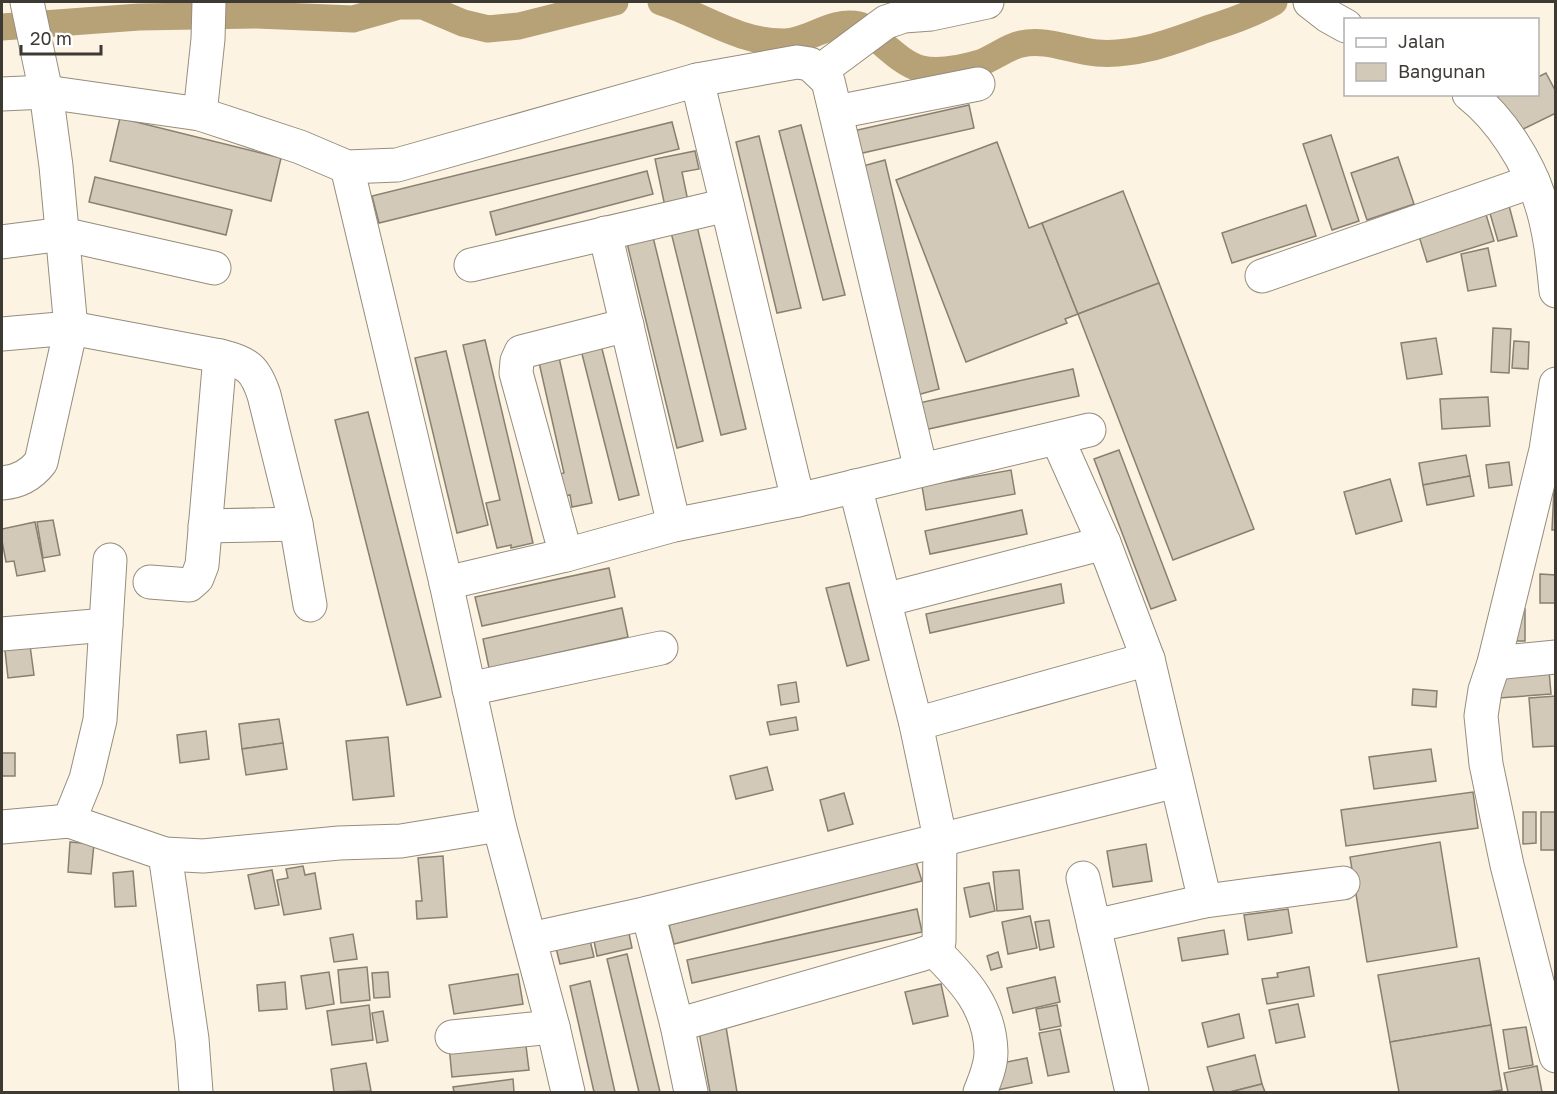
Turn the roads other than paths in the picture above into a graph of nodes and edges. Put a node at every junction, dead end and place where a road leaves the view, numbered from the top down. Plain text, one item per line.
1 (27, 2) edge
2 (209, 2) edge
3 (987, 2) edge
4 (1310, 2) edge
5 (1344, 25) edge
6 (820, 71) junction
7 (697, 80) junction
8 (978, 84) dead end
9 (46, 92) junction
10 (2, 94) edge
11 (1471, 96) edge
12 (837, 112) junction
13 (200, 114) junction
14 (347, 167) junction
15 (1543, 193) edge
16 (727, 205) junction
17 (605, 233) junction
18 (63, 234) junction
19 (2, 242) edge
20 (471, 265) dead end
21 (214, 268) dead end
22 (1262, 276) dead end
23 (1556, 291) edge
24 (627, 325) junction
25 (71, 328) junction
26 (2, 334) edge
27 (220, 356) junction
28 (1556, 384) edge
29 (1089, 430) dead end
30 (1057, 438) junction
31 (921, 470) junction
32 (2, 483) edge
33 (855, 486) junction
34 (798, 500) junction
35 (296, 524) junction
36 (674, 525) junction
37 (205, 526) junction
38 (1104, 543) junction
39 (566, 555) junction
40 (110, 560) dead end
41 (150, 582) dead end
42 (446, 583) junction
43 (885, 600) junction
44 (310, 605) dead end
45 (106, 625) junction
46 (2, 634) edge
47 (661, 648) dead end
48 (1556, 657) edge
49 (1148, 659) junction
50 (1494, 663) junction
51 (469, 689) junction
52 (916, 724) junction
53 (1176, 781) junction
54 (69, 821) junction
55 (499, 825) junction
56 (2, 827) edge
57 (940, 838) junction
58 (165, 854) junction
59 (1083, 878) dead end
60 (1343, 883) dead end
61 (1205, 901) junction
62 (648, 913) junction
63 (1094, 926) junction
64 (530, 939) junction
65 (934, 950) junction
66 (677, 1025) junction
67 (553, 1027) junction
68 (452, 1037) dead end
69 (1556, 1056) edge
70 (196, 1092) edge
71 (568, 1092) edge
72 (691, 1092) edge
73 (980, 1092) edge
74 (1132, 1092) edge

1 - 9 street
2 - 13 street
3 - 6 street
4 - 5 street
6 - 7 street
6 - 12 street
7 - 14 street
7 - 16 street
8 - 12 street
9 - 10 street
9 - 13 street
9 - 18 street
11 - 15 street
12 - 31 street
13 - 14 street
14 - 42 street
15 - 22 street
15 - 23 street
16 - 17 street
16 - 34 street
17 - 20 street
17 - 24 street
18 - 19 street
18 - 21 street
18 - 25 street
24 - 36 street
24 - 39 street
25 - 26 street
25 - 27 street
25 - 32 street
27 - 35 street
27 - 37 street
28 - 50 street
29 - 30 street
30 - 31 street
30 - 38 street
31 - 33 street
33 - 34 street
33 - 43 street
34 - 36 street
35 - 37 street
35 - 44 street
36 - 39 street
37 - 41 street
38 - 43 street
38 - 49 street
39 - 42 street
40 - 45 street
42 - 51 street
43 - 52 street
45 - 46 street
45 - 54 street
47 - 51 street
48 - 50 street
49 - 52 street
49 - 53 street
50 - 69 street
51 - 55 street
52 - 57 street
53 - 57 street
53 - 61 street
54 - 56 street
54 - 58 street
55 - 58 street
55 - 64 street
57 - 62 street
57 - 65 street
58 - 70 street
59 - 63 street
60 - 61 street
61 - 63 street
62 - 64 street
62 - 66 street
63 - 74 street
64 - 67 street
65 - 66 street
65 - 73 street
66 - 72 street
67 - 68 street
67 - 71 street

